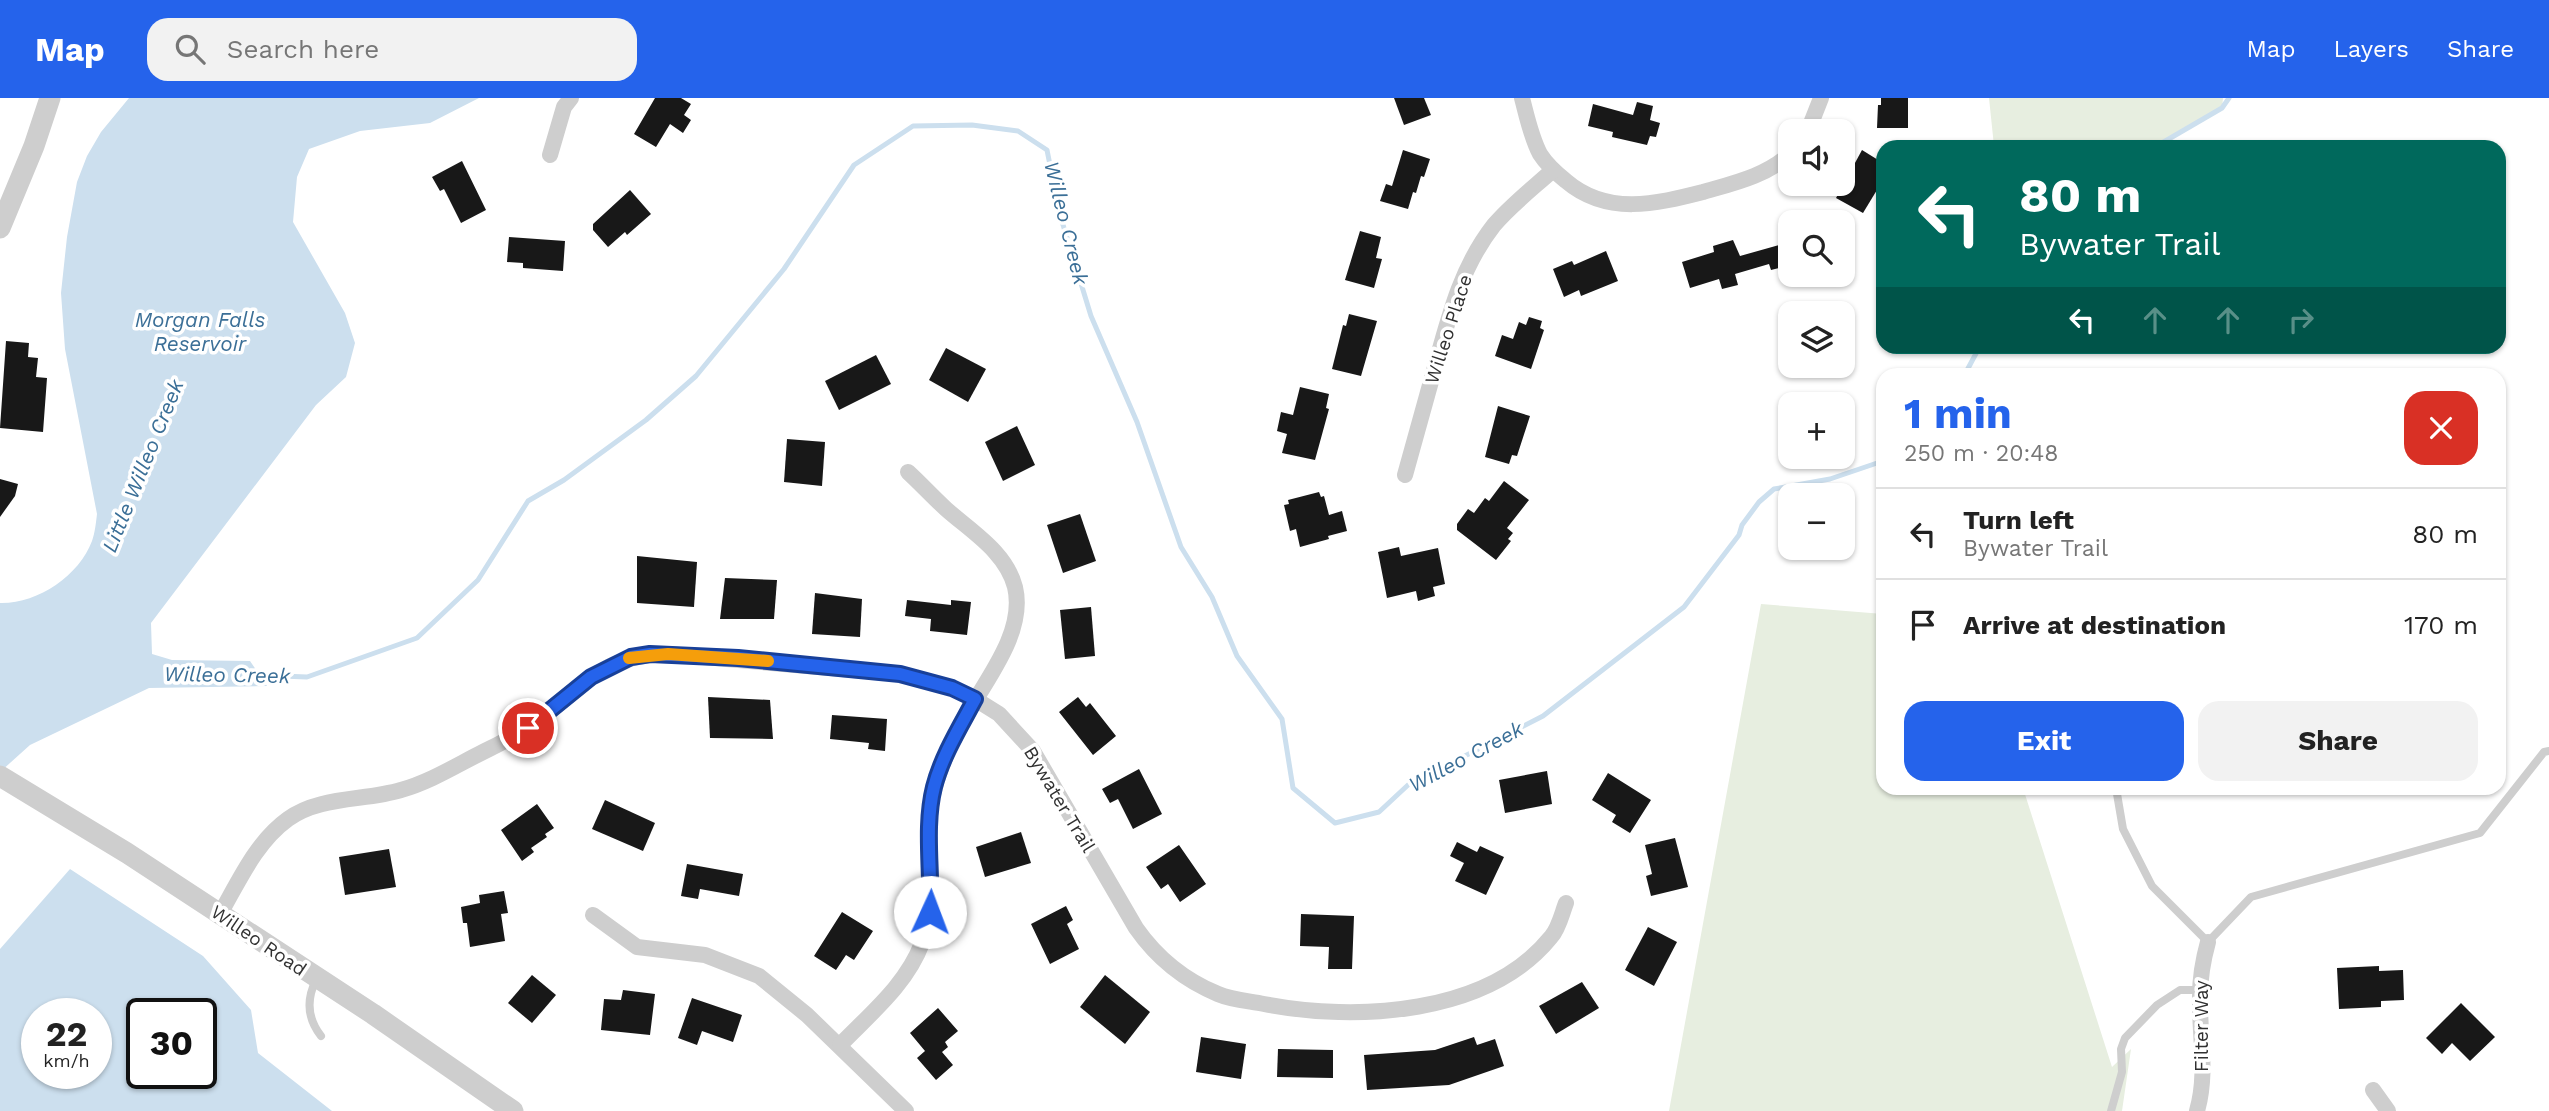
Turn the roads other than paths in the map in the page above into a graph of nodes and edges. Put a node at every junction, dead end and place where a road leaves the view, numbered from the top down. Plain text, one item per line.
1 (50, 98) edge
2 (571, 98) edge
3 (1522, 98) edge
4 (1821, 98) edge
5 (1813, 119) edge
6 (550, 155) dead end
7 (1778, 162) edge
8 (1553, 170) junction
9 (0, 229) edge
10 (908, 472) dead end
11 (1405, 475) dead end
12 (975, 699) junction
13 (2549, 751) edge
14 (0, 776) edge
15 (2117, 795) edge
16 (1566, 903) dead end
17 (220, 914) junction
18 (593, 915) dead end
19 (2208, 942) junction
20 (317, 979) junction
21 (2200, 990) junction
22 (321, 1036) dead end
23 (840, 1045) junction
24 (2373, 1090) dead end
25 (513, 1111) edge
26 (906, 1111) edge
27 (2111, 1111) edge
28 (2197, 1111) edge
29 (2388, 1111) edge

1 - 9 street
2 - 6 street
3 - 8 street
4 - 5 street
7 - 8 street
8 - 11 street, Willeo Place
10 - 12 street
12 - 16 street, Bywater Trail
12 - 17 street, Bywater Trail
12 - 23 street
13 - 19 lane
14 - 17 street, Willeo Road
15 - 19 lane
17 - 20 street, Willeo Road
18 - 23 street
19 - 21 street, Filter Way
20 - 22 lane
20 - 25 street, Willeo Road
21 - 27 lane
21 - 28 street, Filter Way
23 - 26 street
24 - 29 street

